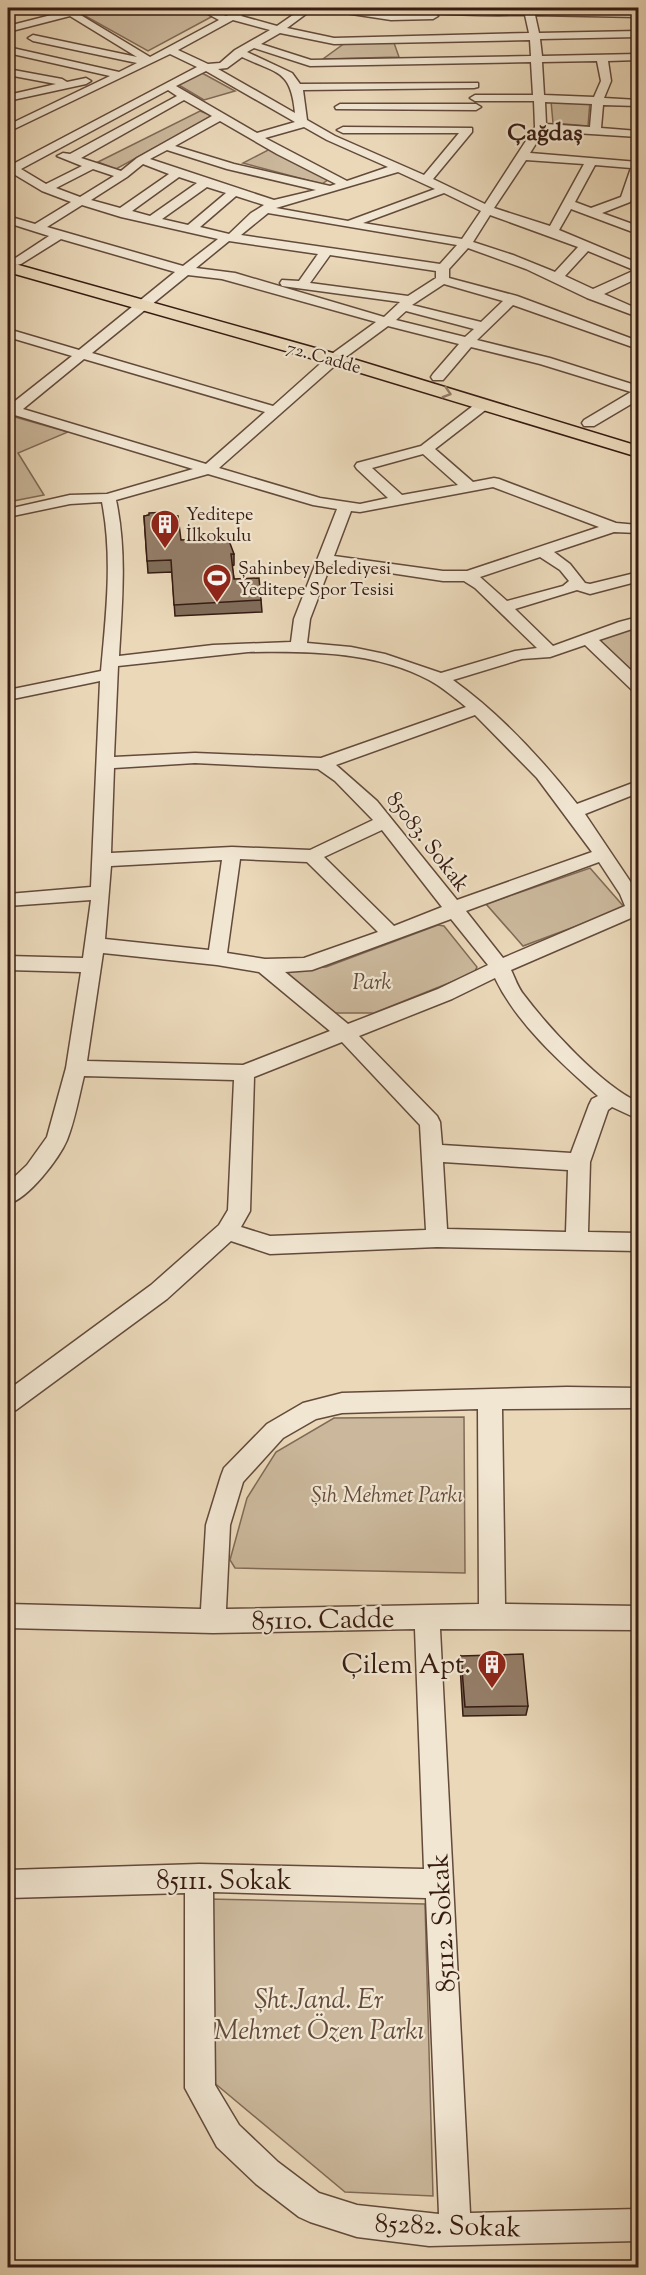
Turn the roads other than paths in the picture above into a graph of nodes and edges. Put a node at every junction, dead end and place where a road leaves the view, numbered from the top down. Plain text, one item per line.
1 (202, 8) edge
2 (250, 8) edge
3 (309, 8) edge
4 (338, 8) edge
5 (416, 8) edge
6 (67, 10) edge
7 (488, 10) edge
8 (529, 10) edge
9 (578, 10) edge
10 (443, 11) edge
11 (636, 12) edge
12 (229, 19) junction
13 (91, 25) junction
14 (79, 27) dead end
15 (8, 29) edge
16 (279, 29) junction
17 (56, 33) dead end
18 (639, 34) edge
19 (581, 35) junction
20 (535, 36) junction
21 (443, 37) junction
22 (33, 38) junction
23 (396, 39) junction
24 (334, 41) junction
25 (8, 45) edge
26 (58, 45) junction
27 (252, 45) junction
28 (8, 50) edge
29 (169, 50) junction
30 (239, 51) junction
31 (31, 56) junction
32 (602, 57) junction
33 (639, 57) edge
34 (471, 58) junction
35 (536, 58) junction
36 (149, 61) junction
37 (405, 62) junction
38 (310, 63) junction
39 (8, 64) edge
40 (206, 68) junction
41 (449, 71) dead end
42 (8, 72) edge
43 (117, 75) junction
44 (291, 81) junction
45 (71, 84) junction
46 (168, 86) junction
47 (336, 87) junction
48 (254, 91) junction
49 (539, 95) junction
50 (184, 96) junction
51 (8, 98) edge
52 (65, 100) junction
53 (598, 100) junction
54 (477, 103) junction
55 (202, 106) junction
56 (340, 107) junction
57 (115, 112) junction
58 (220, 116) junction
59 (632, 118) edge
60 (302, 124) junction
61 (342, 125) junction
62 (541, 127) junction
63 (8, 129) edge
64 (400, 129) junction
65 (468, 130) junction
66 (595, 132) junction
67 (257, 137) junction
68 (331, 138) junction
69 (165, 146) junction
70 (440, 148) junction
71 (45, 151) junction
72 (523, 156) junction
73 (72, 158) junction
74 (141, 160) junction
75 (591, 161) junction
76 (92, 165) junction
77 (638, 165) edge
78 (398, 168) junction
79 (9, 169) edge
80 (176, 174) junction
81 (123, 175) junction
82 (426, 180) junction
83 (205, 183) junction
84 (347, 185) junction
85 (46, 189) junction
86 (445, 189) junction
87 (330, 190) junction
88 (234, 192) junction
89 (626, 199) junction
90 (81, 201) junction
91 (639, 203) edge
92 (568, 204) junction
93 (269, 207) junction
94 (488, 210) junction
95 (409, 212) junction
96 (592, 212) junction
97 (121, 213) junction
98 (8, 219) edge
99 (152, 220) junction
100 (348, 225) junction
101 (35, 229) junction
102 (190, 229) junction
103 (639, 230) edge
104 (552, 233) junction
105 (424, 234) junction
106 (59, 235) junction
107 (229, 237) junction
108 (466, 243) junction
109 (586, 246) junction
110 (326, 252) junction
111 (10, 262) edge
112 (639, 267) edge
113 (186, 271) junction
114 (639, 273) edge
115 (219, 274) junction
116 (442, 274) junction
117 (557, 277) junction
118 (302, 285) junction
119 (592, 295) junction
120 (512, 299) junction
121 (145, 302) junction
122 (406, 303) junction
123 (639, 313) edge
124 (385, 321) junction
125 (483, 327) junction
126 (8, 333) edge
127 (468, 342) junction
128 (639, 345) edge
129 (84, 355) junction
130 (341, 355) junction
131 (438, 376) junction
132 (639, 392) edge
133 (483, 405) junction
134 (10, 410) edge
135 (276, 411) junction
136 (589, 423) junction
137 (639, 438) edge
138 (426, 449) junction
139 (639, 452) edge
140 (210, 469) junction
141 (470, 487) junction
142 (108, 498) junction
143 (400, 501) junction
144 (346, 506) junction
145 (8, 513) edge
146 (613, 527) junction
147 (639, 529) edge
148 (542, 551) junction
149 (325, 559) junction
150 (468, 576) junction
151 (639, 580) edge
152 (575, 585) junction
153 (504, 607) junction
154 (639, 622) edge
155 (587, 638) junction
156 (298, 647) junction
157 (550, 651) junction
158 (109, 668) junction
159 (440, 679) junction
160 (638, 684) edge
161 (8, 695) edge
162 (476, 709) junction
163 (105, 763) junction
164 (322, 764) junction
165 (639, 787) edge
166 (574, 812) junction
167 (384, 822) junction
168 (232, 853) junction
169 (601, 855) junction
170 (312, 856) junction
171 (101, 860) junction
172 (100, 893) junction
173 (8, 900) edge
174 (637, 906) edge
175 (453, 909) junction
176 (391, 934) junction
177 (95, 945) junction
178 (217, 958) junction
179 (8, 963) edge
180 (92, 965) junction
181 (265, 966) junction
182 (500, 967) junction
183 (345, 1033) junction
184 (75, 1068) junction
185 (244, 1073) junction
186 (613, 1097) junction
187 (639, 1111) edge
188 (432, 1153) junction
189 (579, 1162) junction
190 (8, 1196) edge
191 (226, 1231) junction
192 (437, 1238) junction
193 (577, 1241) junction
194 (639, 1242) edge
195 (639, 1398) edge
196 (490, 1401) junction
197 (8, 1403) edge
198 (8, 1616) edge
199 (492, 1616) junction
200 (428, 1617) junction
201 (639, 1618) edge
202 (213, 1621) junction
203 (199, 1878) junction
204 (8, 1884) edge
205 (441, 1884) junction
206 (639, 2225) edge
207 (455, 2229) junction

1 - 12 street
2 - 12 street
3 - 16 street
4 - 10 street
5 - 10 street
6 - 13 street
6 - 15 street
7 - 8 street
7 - 10 street
8 - 9 street
8 - 20 street
9 - 11 street
9 - 19 street
10 - 21 street
12 - 16 street
12 - 29 street
13 - 14 street
13 - 36 street
16 - 24 street
16 - 27 street
17 - 22 street
18 - 19 street
19 - 20 street
20 - 21 street
20 - 35 street
21 - 23 street
22 - 25 street
22 - 26 street
23 - 24 street
23 - 37 street
24 - 38 street
26 - 31 street
26 - 36 street
27 - 30 street
27 - 38 street
28 - 31 street
29 - 36 street
29 - 40 street
30 - 40 street
30 - 44 street
31 - 39 street
31 - 43 street
32 - 33 street
32 - 35 street
32 - 53 street
34 - 35 street
34 - 37 street
34 - 54 street
35 - 49 street
36 - 43 street
37 - 38 street
38 - 44 street
40 - 46 street
40 - 48 street
41 - 44 street
42 - 45 street
43 - 45 street
43 - 52 street
44 - 47 street
44 - 60 street
45 - 51 street
46 - 50 street
46 - 57 street
47 - 54 street
47 - 56 street
48 - 55 street
48 - 60 street
49 - 53 street
49 - 54 street
49 - 62 street
50 - 55 street
50 - 73 street
52 - 57 street
52 - 63 street
53 - 59 street
53 - 66 street
54 - 56 street
54 - 61 street
54 - 65 street
55 - 58 street
56 - 61 street
57 - 71 street
58 - 67 street
58 - 69 street
59 - 66 street
60 - 67 street
60 - 68 street
61 - 64 street
61 - 68 street
62 - 66 street
62 - 72 street
64 - 65 street
64 - 70 street
65 - 70 street
67 - 84 street
68 - 78 street
69 - 74 street
69 - 87 street
70 - 82 street
71 - 73 street
71 - 79 street
72 - 75 street
72 - 94 street
73 - 76 street
74 - 80 street
74 - 81 street
75 - 77 street
75 - 92 street
76 - 81 street
76 - 85 street
77 - 89 street
78 - 82 street
78 - 84 street
79 - 85 street
80 - 83 street
80 - 97 street
81 - 90 street
82 - 86 street
83 - 88 street
83 - 99 street
84 - 87 street
85 - 90 street
86 - 94 street
86 - 95 street
87 - 93 street
88 - 93 street
88 - 102 street
89 - 91 street
89 - 96 street
90 - 97 street
90 - 101 street
92 - 96 street
92 - 104 street
93 - 100 street
93 - 107 street
94 - 104 street
94 - 108 street
95 - 100 street
95 - 105 street
96 - 103 street
97 - 99 street
98 - 101 street
99 - 102 street
100 - 105 street
101 - 106 street
102 - 107 street
104 - 109 street
105 - 108 street
106 - 111 street
106 - 113 street
107 - 110 street
107 - 113 street
108 - 116 street
108 - 117 street
109 - 112 street
109 - 117 street
110 - 116 street
110 - 118 street
111 - 121 main road, 72. Cadde
113 - 115 street
113 - 121 street
114 - 119 street
115 - 118 street
115 - 124 street
116 - 120 street
116 - 122 street
117 - 119 street
118 - 122 street
119 - 123 street
120 - 125 street
120 - 128 street
121 - 129 street
121 - 130 main road, 72. Cadde
122 - 124 street
122 - 125 street
124 - 127 street
124 - 130 street
125 - 127 street
126 - 129 street
127 - 131 street
127 - 132 street
129 - 134 street
129 - 135 street
130 - 131 main road
130 -> 133 main road, 72. Cadde
130 - 135 street
131 - 136 main road
132 - 136 street
133 - 138 street
133 - 139 main road, 72. Cadde
134 - 140 street
135 - 140 street
136 - 137 main road
138 - 141 street
138 - 143 street
140 - 142 street
140 - 144 street
141 - 143 street
141 - 146 street
142 - 145 street
142 - 158 street
143 - 144 street
144 - 149 street
146 - 147 street
146 - 148 street
148 - 150 street
148 - 152 street
149 - 150 street
149 - 156 street
150 - 153 street
151 - 152 street
152 - 153 street
153 - 157 street
154 - 155 street
155 - 157 street
155 - 160 street
156 - 158 street
156 - 159 street
157 - 159 street
158 - 161 street
158 - 163 street
159 - 162 street
162 - 164 street
162 - 166 street
163 - 164 street
163 - 171 street
164 - 167 street, 85083. Sokak
165 - 166 street
166 - 169 street
167 - 170 street
167 - 175 street, 85083. Sokak
168 - 170 street
168 - 171 street
168 - 178 street
169 - 174 street
169 - 175 street
170 - 176 street
171 - 172 street
172 - 173 street
172 - 177 street
174 - 182 street
175 - 176 street
175 - 182 street, 85083. Sokak
176 - 181 street
177 - 178 street
177 - 180 street
178 - 181 street
179 - 180 street
180 - 184 street
181 - 183 street
182 - 183 street
182 - 186 street, 85083. Sokak
183 - 185 street
183 - 188 street
184 - 185 street
184 - 190 street
185 - 191 street
186 - 187 street, 85083. Sokak
186 - 189 street
188 - 189 street
188 - 192 street
189 - 193 street
191 - 192 street
191 - 197 street
192 - 193 street
193 - 194 street
195 - 196 street
196 - 199 street
196 - 202 street
198 - 202 street, 85110. Cadde
199 - 200 street, 85110. Cadde
199 - 201 street, 85110. Cadde
200 - 202 street, 85110. Cadde
200 - 205 street, 85112. Sokak
203 - 204 street, 85111. Sokak
203 - 205 street, 85111. Sokak
203 - 207 street, 85282. Sokak
205 - 207 street, 85112. Sokak
206 - 207 street, 85282. Sokak

